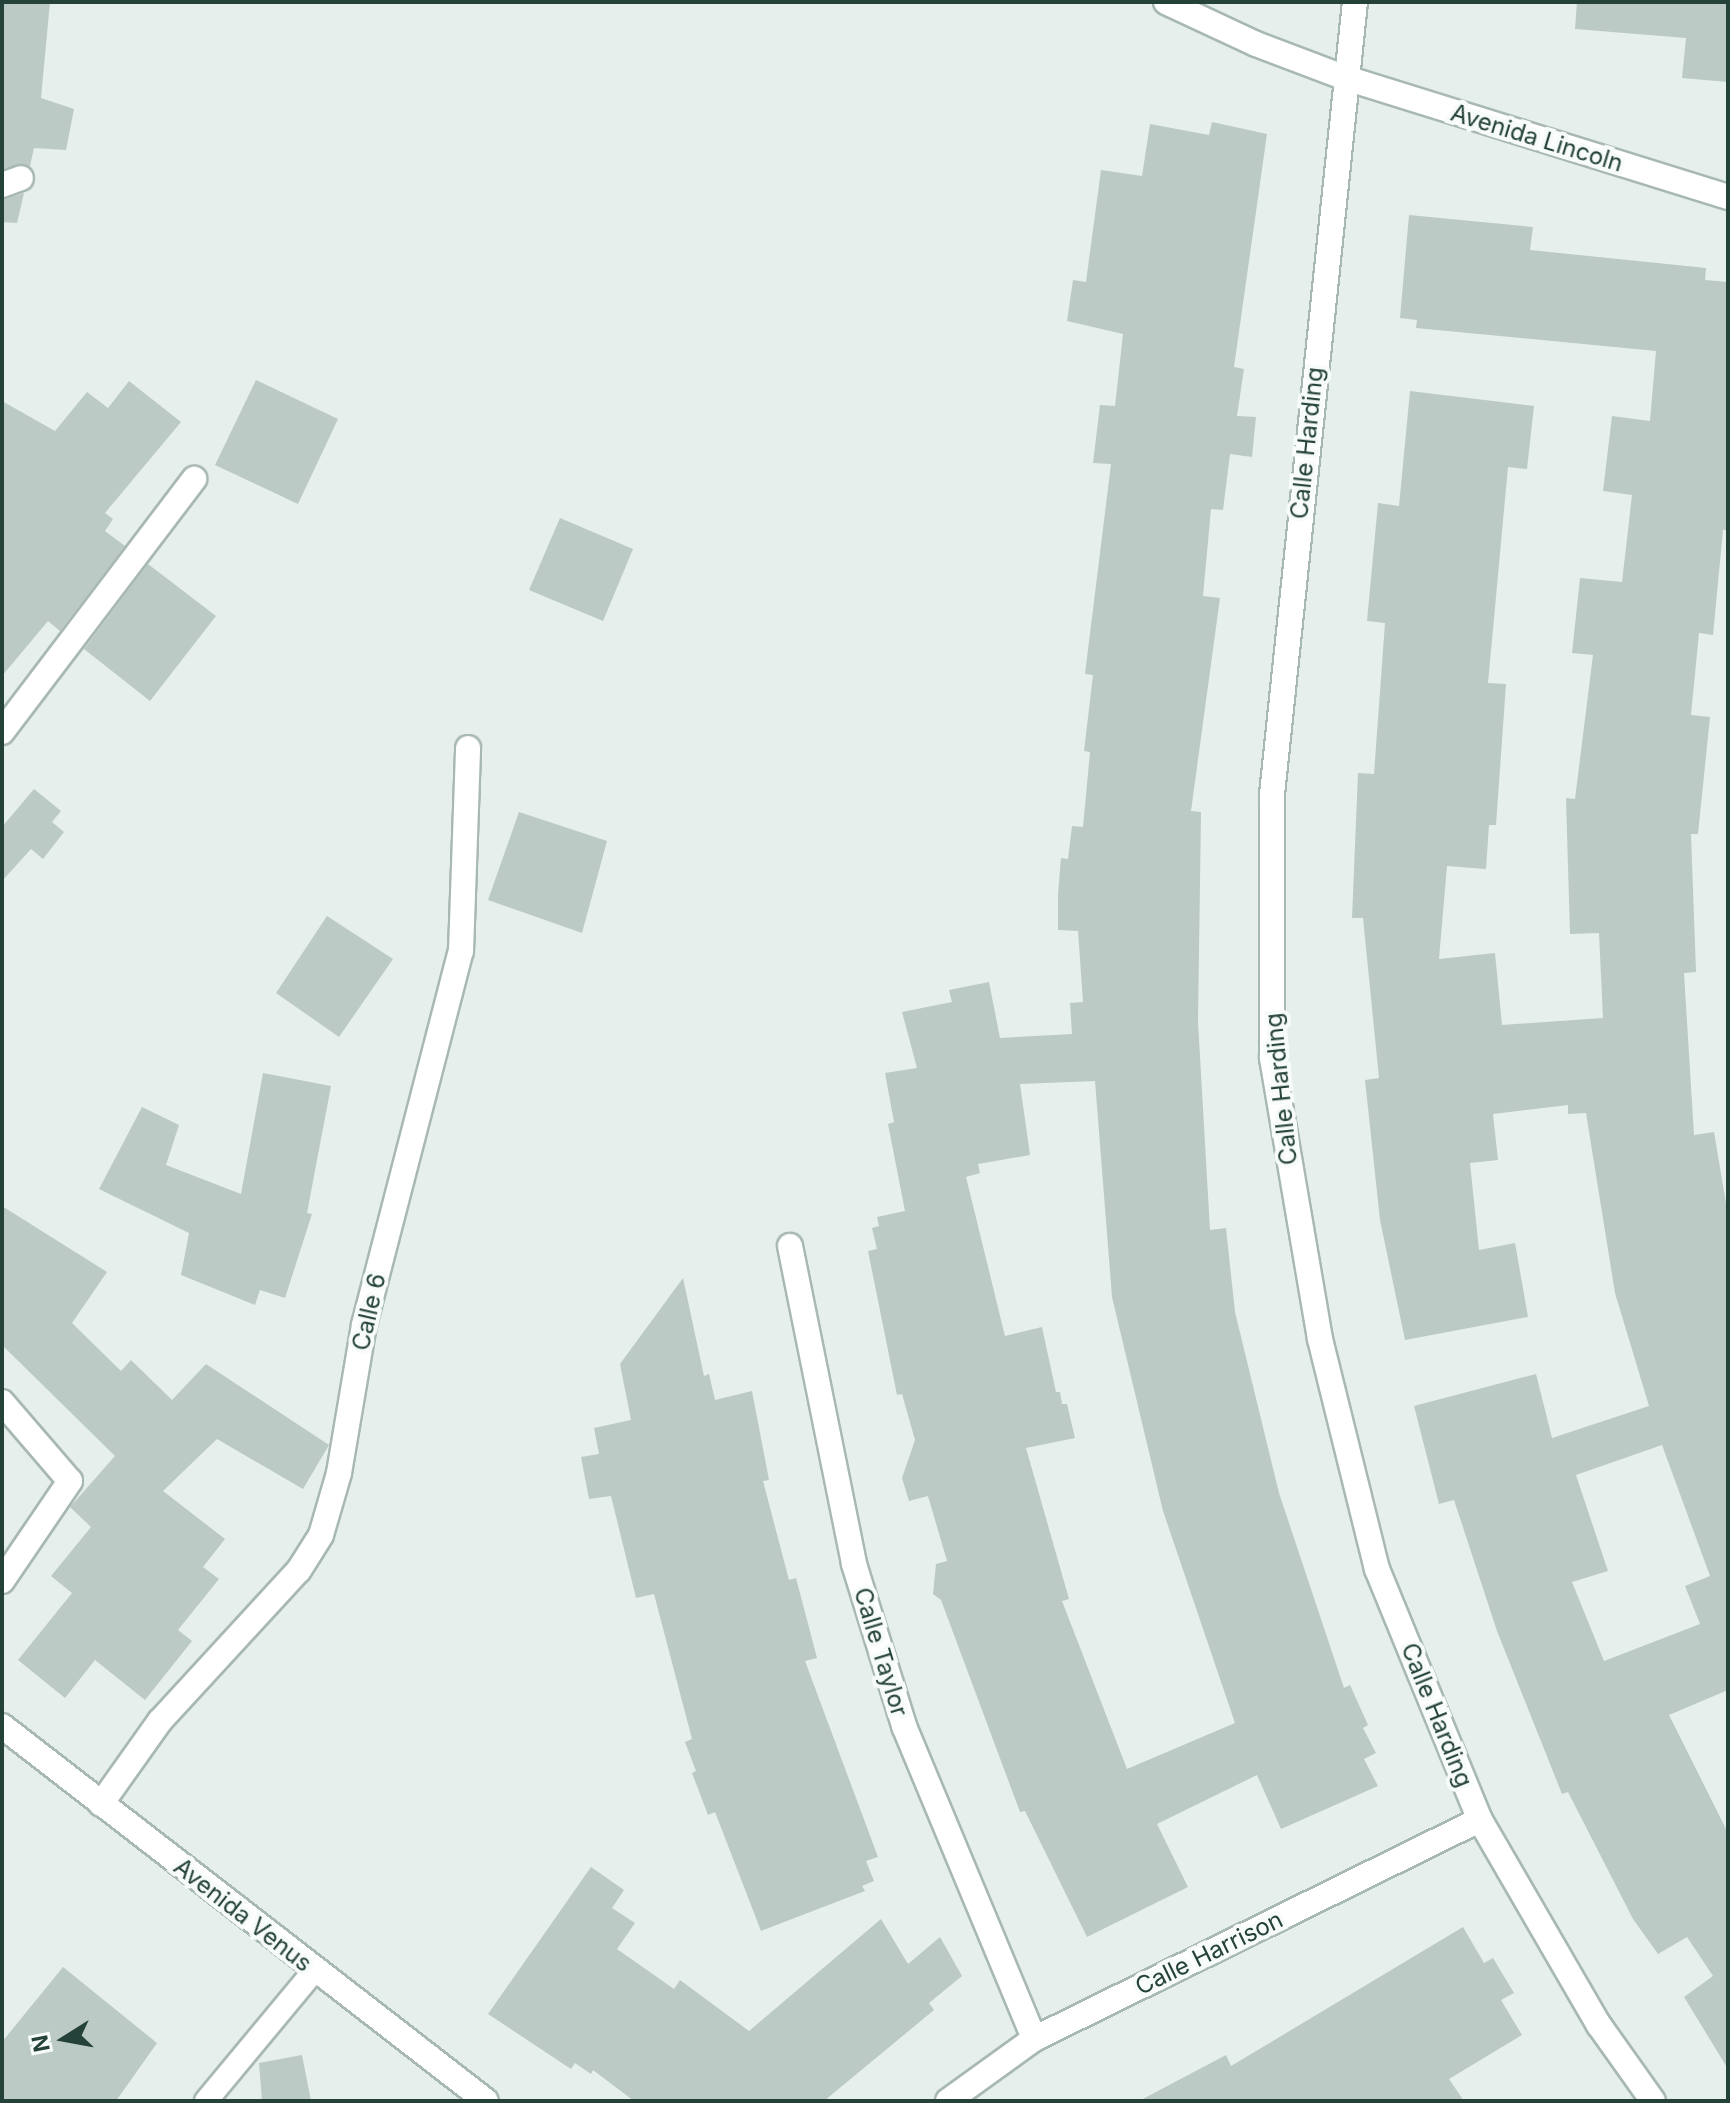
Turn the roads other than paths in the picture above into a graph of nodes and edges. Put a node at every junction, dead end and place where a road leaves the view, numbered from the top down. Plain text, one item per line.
1 (1166, 2) edge
2 (1355, 2) edge
3 (1346, 78) junction
4 (1728, 197) edge
5 (194, 479) dead end
6 (2, 732) edge
7 (468, 748) dead end
8 (790, 1246) dead end
9 (2, 1402) edge
10 (2, 1581) edge
11 (2, 1726) edge
12 (101, 1804) junction
13 (1480, 1820) junction
14 (314, 1971) junction
15 (1034, 2039) junction
16 (206, 2101) edge
17 (486, 2101) edge
18 (948, 2101) edge
19 (1653, 2101) edge

1 - 3 street, Avenida Lincoln
2 - 3 street, Calle Harding
3 - 4 street, Avenida Lincoln
3 - 13 street, Calle Harding
5 - 6 street
7 - 12 street, Calle 6
8 - 15 street, Calle Taylor
9 - 10 street
11 - 12 street, Avenida Venus
12 - 14 street, Avenida Venus
13 - 15 street, Calle Harrison
13 - 19 street, Calle Harding
14 - 16 lane
14 - 17 street, Avenida Venus
15 - 18 street, Calle Harrison

